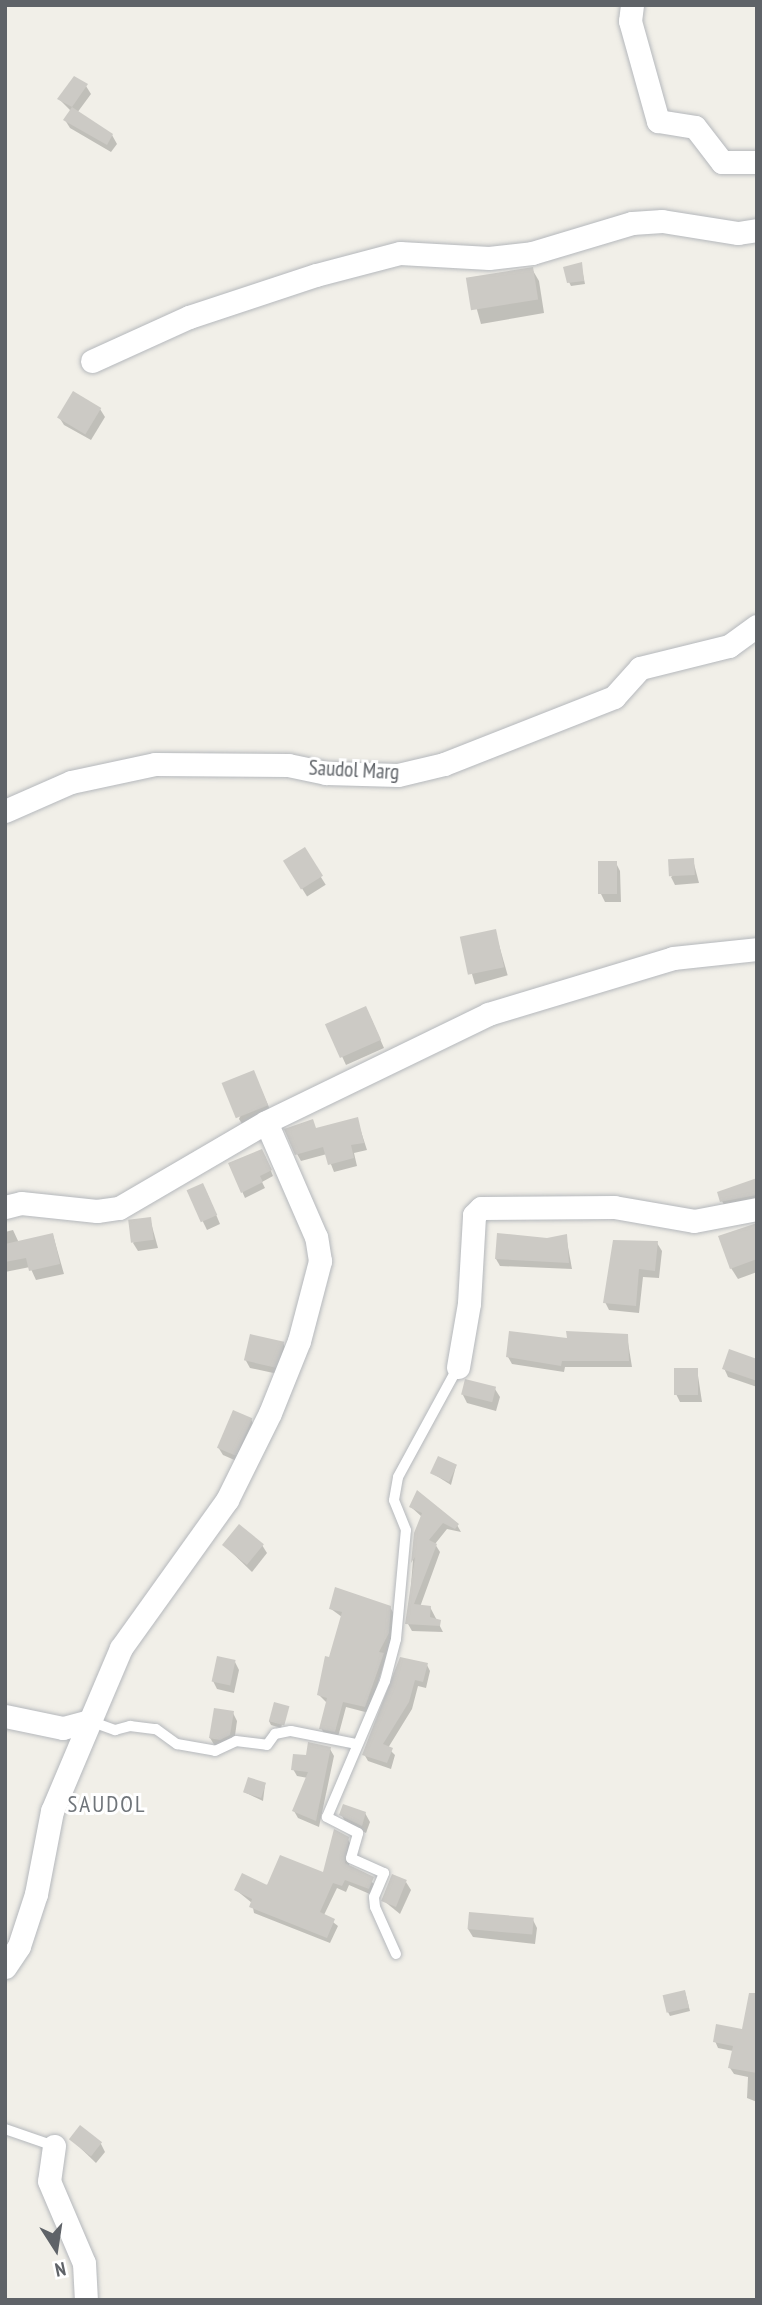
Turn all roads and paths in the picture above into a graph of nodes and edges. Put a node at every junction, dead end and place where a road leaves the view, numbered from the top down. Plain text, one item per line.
1 (632, 5) edge
2 (757, 162) edge
3 (757, 230) edge
4 (92, 360) dead end
5 (757, 626) edge
6 (5, 811) edge
7 (757, 949) edge
8 (266, 1122) junction
9 (5, 1207) edge
10 (757, 1209) edge
11 (458, 1367) joint
12 (5, 1716) edge
13 (90, 1721) junction
14 (356, 1744) junction
15 (396, 1954) dead end
16 (5, 1967) edge
17 (5, 2129) edge
18 (54, 2146) joint
19 (86, 2300) edge

1 - 2 street
3 - 4 street
5 - 6 street, Saudol Marg
7 - 8 street
8 - 9 street
8 - 13 street
10 - 11 street
11 - 14 lane
12 - 13 street
13 - 14 lane
13 - 16 street
14 - 15 lane
17 - 18 lane
18 - 19 street

